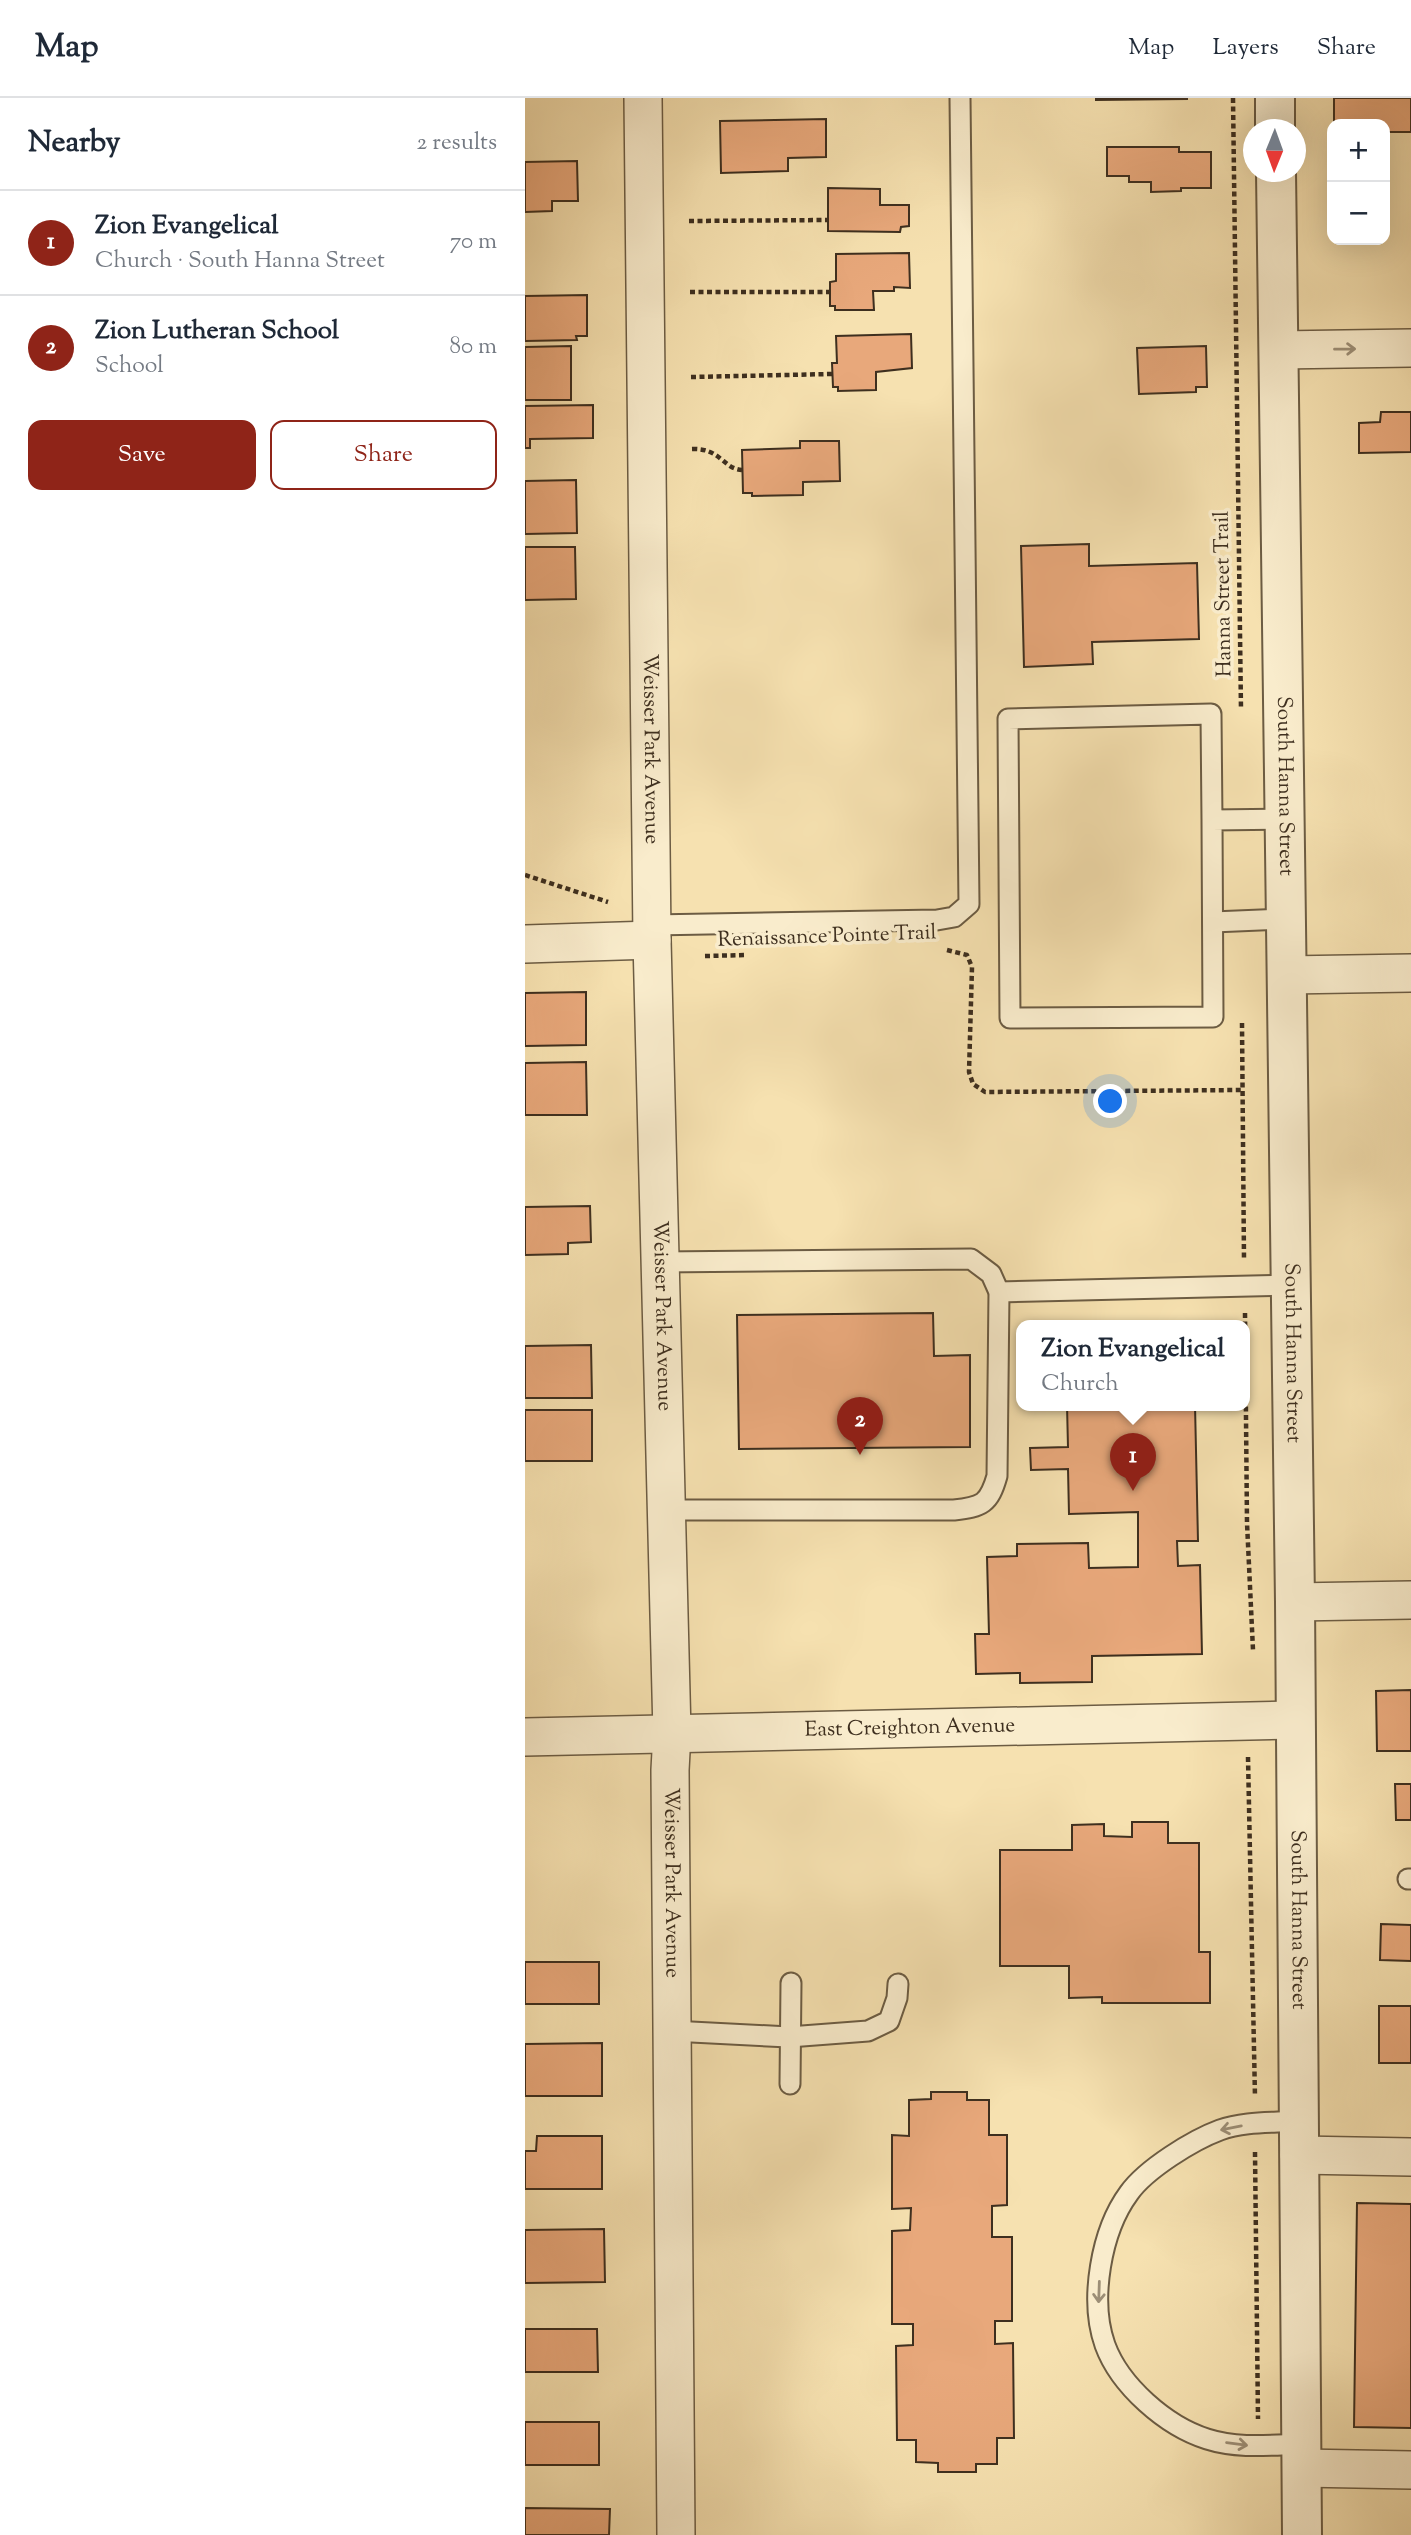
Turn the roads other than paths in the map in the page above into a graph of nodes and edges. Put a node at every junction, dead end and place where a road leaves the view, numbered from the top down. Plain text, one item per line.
1 (643, 98) edge
2 (960, 98) edge
3 (1275, 98) edge
4 (1275, 119) edge
5 (1276, 182) edge
6 (1411, 348) edge
7 (1279, 350) junction
8 (1285, 819) junction
9 (1212, 820) junction
10 (1286, 919) junction
11 (1213, 922) junction
12 (652, 932) junction
13 (525, 944) edge
14 (1411, 973) edge
15 (1287, 975) junction
16 (660, 1262) junction
17 (1291, 1285) junction
18 (999, 1292) junction
19 (666, 1510) junction
20 (1411, 1600) edge
21 (1295, 1602) junction
22 (1295, 1720) junction
23 (672, 1733) junction
24 (525, 1737) edge
25 (791, 1983) dead end
26 (898, 1984) dead end
27 (672, 2031) junction
28 (789, 2037) junction
29 (790, 2084) dead end
30 (1299, 2138) junction
31 (1411, 2157) edge
32 (1302, 2456) junction
33 (1411, 2470) edge
34 (676, 2535) edge
35 (1302, 2535) edge

1 - 12 street, Weisser Park Avenue
2 - 12 lane
3 - 4 street
5 - 7 street, South Hanna Street
7 -> 6 street
7 - 8 street, South Hanna Street
8 - 9 lane
8 - 10 street, South Hanna Street
9 - 11 lane
9 - 11 lane
10 - 11 lane
10 - 15 street, South Hanna Street
12 - 13 street
12 - 16 street, Weisser Park Avenue
14 - 15 street
15 - 17 street, South Hanna Street
16 - 18 lane
16 - 19 street, Weisser Park Avenue
17 - 18 lane
17 - 21 street, South Hanna Street
18 - 19 lane
19 - 23 street, Weisser Park Avenue
20 - 21 street
21 - 22 street, South Hanna Street
22 - 23 street, East Creighton Avenue
22 - 30 street, South Hanna Street
23 - 24 street, East Creighton Avenue
23 - 27 street, Weisser Park Avenue
25 - 28 lane
26 - 28 lane
27 - 28 lane
27 - 34 street, Weisser Park Avenue
28 - 29 lane
30 - 31 street
30 - 32 street, South Hanna Street
30 -> 32 lane
32 - 33 street
32 - 35 street, South Hanna Street

